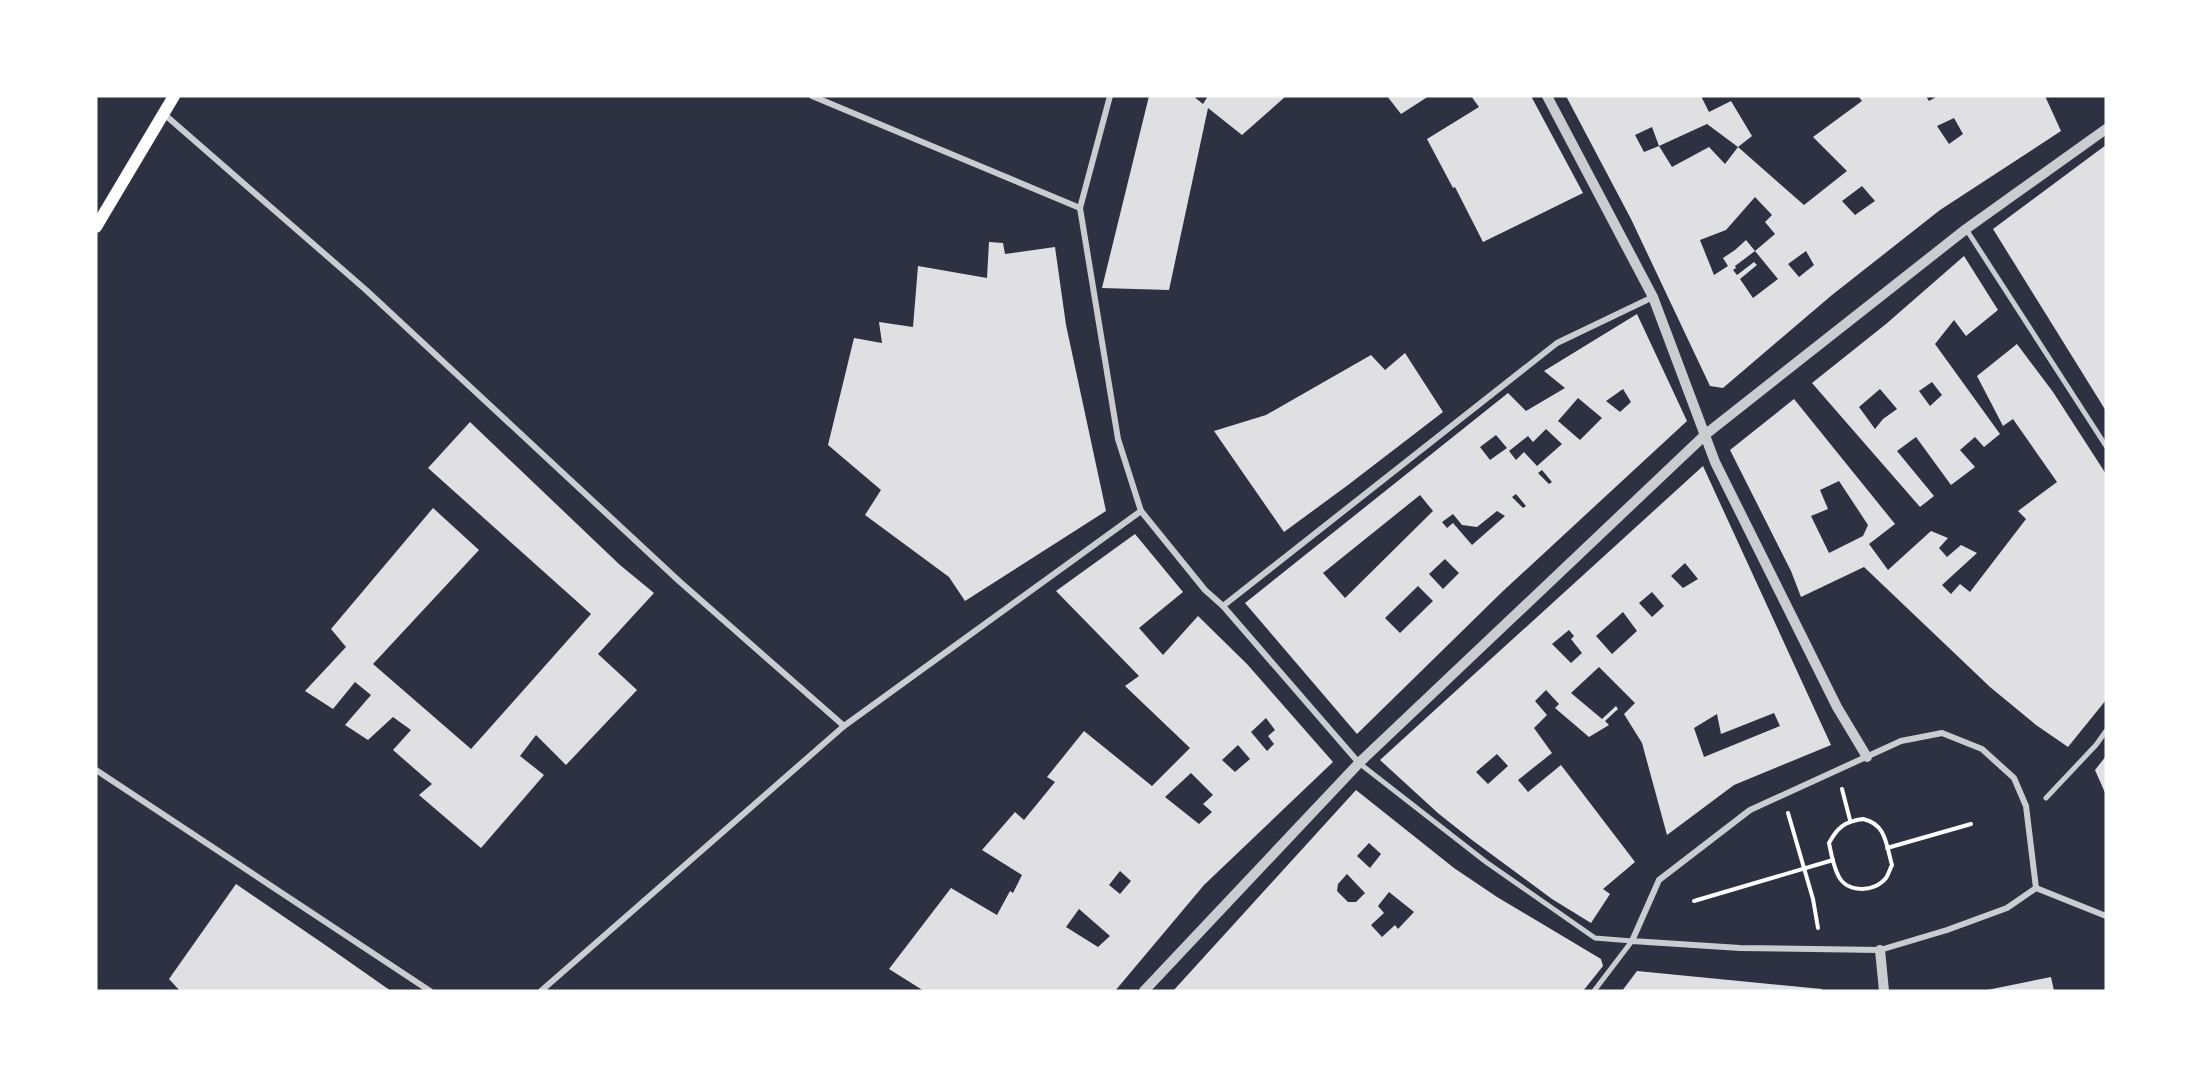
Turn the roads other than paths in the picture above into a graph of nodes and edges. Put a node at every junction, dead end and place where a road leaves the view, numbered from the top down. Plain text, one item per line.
1 (174, 96) edge
2 (812, 96) edge
3 (1110, 96) edge
4 (1547, 96) edge
5 (164, 114) junction
6 (2106, 129) edge
7 (1080, 208) junction
8 (96, 226) edge
9 (1966, 229) junction
10 (1653, 297) junction
11 (1706, 434) junction
12 (2106, 446) edge
13 (1141, 511) junction
14 (1223, 606) junction
15 (844, 726) junction
16 (2106, 731) edge
17 (1867, 757) junction
18 (1359, 763) junction
19 (96, 770) edge
20 (2046, 798) dead end
21 (2036, 888) junction
22 (2106, 916) edge
23 (1632, 941) junction
24 (1880, 950) junction
25 (430, 991) edge
26 (541, 991) edge
27 (1144, 991) edge
28 (1594, 991) edge
29 (1884, 991) edge

1 - 5 main road
2 - 7 street
3 - 7 street
4 - 10 street
5 - 8 main road
5 - 15 street
6 - 9 street
7 - 13 street
9 - 11 street
9 - 12 street
10 - 11 street
10 - 14 street
11 - 17 street
11 - 18 street
13 - 14 street
13 - 15 street
14 - 18 street
15 - 26 street
16 - 20 street
17 - 21 street
17 - 23 street
18 - 23 street
18 - 27 street
19 - 25 street
21 - 22 street
21 - 24 street
23 - 24 street
23 - 28 street
24 - 29 street

